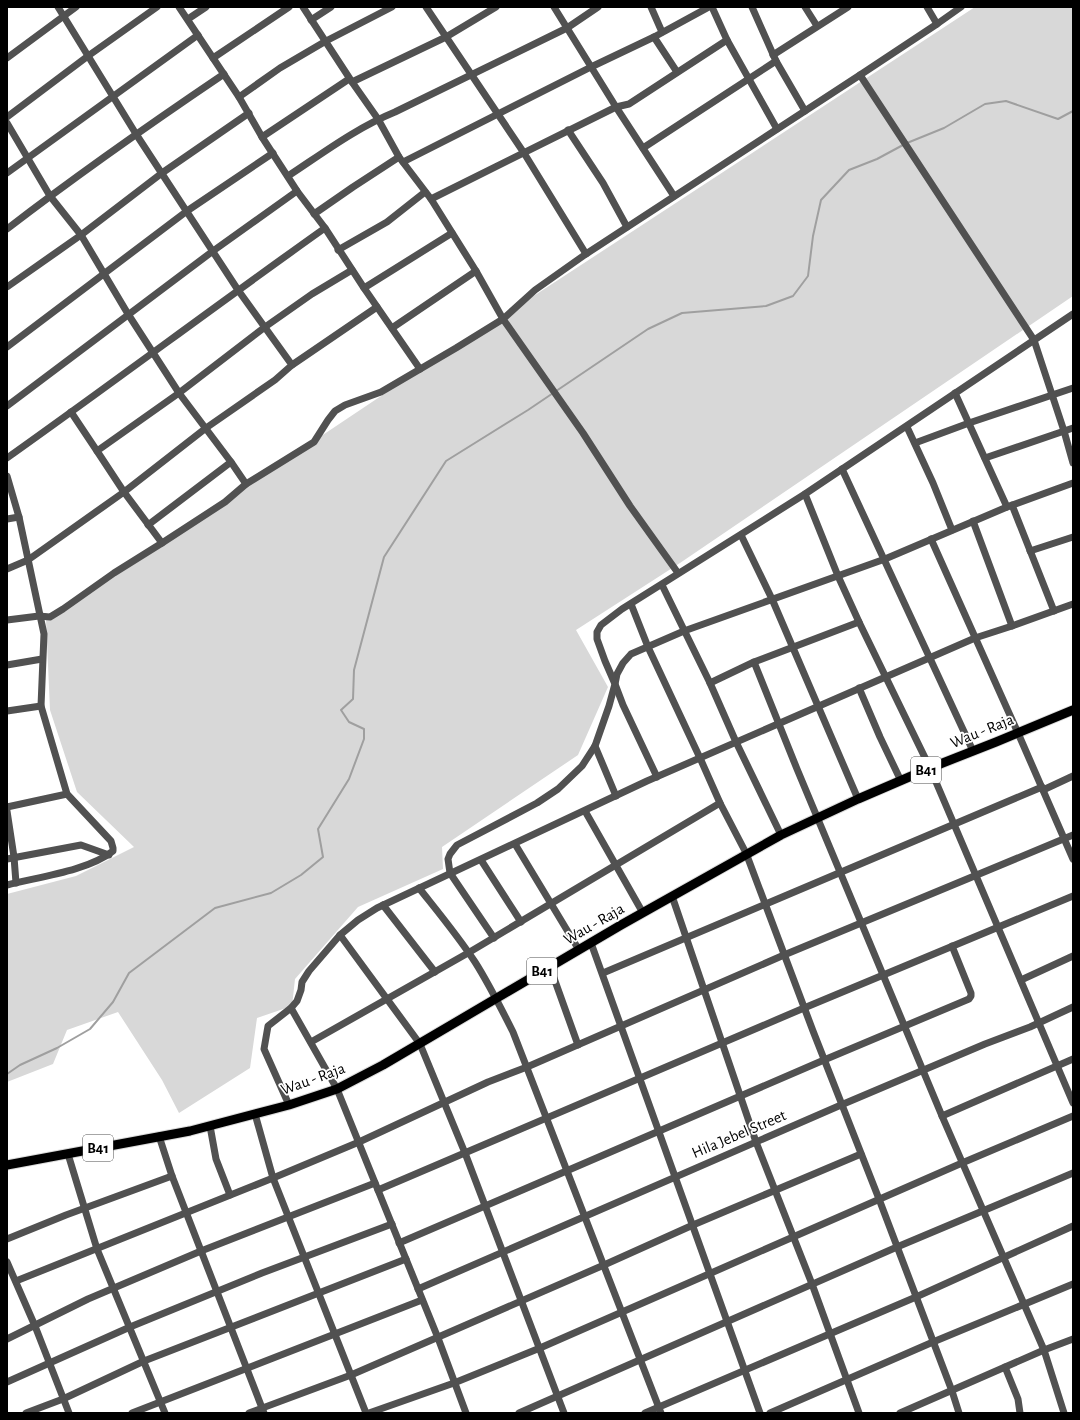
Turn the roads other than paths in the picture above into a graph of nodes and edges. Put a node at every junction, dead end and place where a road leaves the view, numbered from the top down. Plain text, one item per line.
1 (58, 7) edge
2 (76, 7) edge
3 (157, 7) edge
4 (180, 7) edge
5 (206, 7) edge
6 (289, 7) edge
7 (303, 7) edge
8 (331, 7) edge
9 (392, 7) edge
10 (426, 7) edge
11 (496, 7) edge
12 (554, 7) edge
13 (598, 7) edge
14 (650, 7) edge
15 (711, 7) edge
16 (752, 7) edge
17 (805, 7) edge
18 (848, 7) edge
19 (927, 7) edge
20 (961, 7) edge
21 (63, 16) junction
22 (188, 19) junction
23 (311, 20) junction
24 (937, 24) junction
25 (817, 26) junction
26 (568, 28) junction
27 (662, 32) junction
28 (198, 35) junction
29 (446, 37) junction
30 (654, 37) junction
31 (727, 40) junction
32 (326, 41) junction
33 (88, 56) junction
34 (7, 58) edge
35 (213, 58) junction
36 (775, 58) junction
37 (591, 67) junction
38 (678, 72) junction
39 (224, 74) junction
40 (472, 75) junction
41 (860, 75) junction
42 (350, 80) junction
43 (748, 80) junction
44 (112, 96) junction
45 (239, 97) junction
46 (616, 107) junction
47 (805, 111) junction
48 (249, 113) junction
49 (498, 114) junction
50 (7, 117) edge
51 (378, 120) junction
52 (7, 123) edge
53 (777, 129) junction
54 (568, 130) junction
55 (136, 134) junction
56 (262, 136) junction
57 (643, 148) junction
58 (273, 153) junction
59 (524, 153) junction
60 (28, 158) junction
61 (401, 159) junction
62 (7, 173) edge
63 (162, 173) junction
64 (288, 176) junction
65 (297, 191) junction
66 (425, 192) junction
67 (50, 196) junction
68 (674, 196) junction
69 (431, 199) junction
70 (187, 211) junction
71 (314, 214) junction
72 (627, 227) junction
73 (325, 228) junction
74 (7, 229) edge
75 (452, 233) junction
76 (80, 235) junction
77 (338, 250) junction
78 (213, 251) junction
79 (586, 254) junction
80 (352, 270) junction
81 (476, 271) junction
82 (103, 273) junction
83 (7, 287) edge
84 (364, 288) junction
85 (238, 290) junction
86 (377, 307) junction
87 (128, 314) junction
88 (1073, 314) edge
89 (503, 319) junction
90 (265, 326) junction
91 (392, 328) junction
92 (1034, 340) junction
93 (7, 346) edge
94 (153, 353) junction
95 (292, 365) junction
96 (420, 368) junction
97 (1073, 388) edge
98 (179, 393) junction
99 (955, 394) junction
100 (1052, 395) junction
101 (7, 406) edge
102 (72, 412) junction
103 (969, 423) junction
104 (907, 426) junction
105 (206, 428) junction
106 (1073, 428) edge
107 (1064, 431) junction
108 (914, 443) junction
109 (97, 451) junction
110 (7, 458) edge
111 (985, 458) junction
112 (231, 462) junction
113 (1073, 463) edge
114 (842, 469) junction
115 (7, 476) edge
116 (1073, 483) edge
117 (246, 484) junction
118 (124, 492) junction
119 (805, 494) junction
120 (1009, 506) junction
121 (19, 517) junction
122 (7, 519) edge
123 (973, 521) junction
124 (148, 525) junction
125 (952, 530) junction
126 (741, 535) junction
127 (1073, 537) edge
128 (931, 540) junction
129 (162, 543) junction
130 (1030, 551) junction
131 (885, 559) junction
132 (28, 560) junction
133 (7, 570) edge
134 (678, 573) junction
135 (838, 576) junction
136 (662, 584) junction
137 (772, 599) junction
138 (631, 604) junction
139 (1073, 604) edge
140 (1054, 611) junction
141 (39, 616) junction
142 (7, 620) edge
143 (859, 622) junction
144 (1012, 626) junction
145 (684, 631) junction
146 (975, 638) junction
147 (648, 646) junction
148 (792, 647) junction
149 (929, 658) junction
150 (42, 659) junction
151 (754, 662) junction
152 (7, 665) edge
153 (886, 676) junction
154 (710, 683) junction
155 (615, 684) junction
156 (860, 688) junction
157 (41, 706) junction
158 (817, 706) junction
159 (1073, 710) edge
160 (7, 711) edge
161 (779, 724) junction
162 (1018, 733) junction
163 (736, 742) junction
164 (595, 746) junction
165 (973, 751) junction
166 (700, 758) junction
167 (930, 768) junction
168 (1073, 776) edge
169 (657, 777) junction
170 (901, 781) junction
171 (1042, 788) junction
172 (67, 794) junction
173 (616, 796) junction
174 (858, 799) junction
175 (720, 803) junction
176 (7, 807) edge
177 (7, 811) edge
178 (584, 811) junction
179 (818, 818) junction
180 (954, 824) junction
181 (781, 835) junction
182 (1073, 835) edge
183 (1064, 839) junction
184 (516, 844) junction
185 (746, 853) junction
186 (108, 855) junction
187 (10, 858) edge
188 (1073, 859) edge
189 (481, 860) junction
190 (615, 865) junction
191 (840, 872) junction
192 (450, 873) junction
193 (976, 876) junction
194 (16, 883) junction
195 (7, 885) edge
196 (419, 888) junction
197 (672, 896) junction
198 (1073, 896) edge
199 (552, 904) junction
200 (765, 904) junction
201 (383, 905) junction
202 (643, 913) junction
203 (521, 922) junction
204 (862, 923) junction
205 (998, 927) junction
206 (340, 936) junction
207 (494, 938) junction
208 (686, 938) junction
209 (591, 943) junction
210 (952, 946) junction
211 (579, 950) junction
212 (468, 953) junction
213 (784, 955) junction
214 (1073, 956) edge
215 (550, 967) junction
216 (435, 972) junction
217 (603, 973) junction
218 (883, 975) junction
219 (1020, 980) junction
220 (704, 990) junction
221 (387, 998) junction
222 (497, 999) junction
223 (1073, 1007) edge
224 (291, 1008) junction
225 (804, 1008) junction
226 (1039, 1022) junction
227 (622, 1026) junction
228 (905, 1026) junction
229 (311, 1042) junction
230 (722, 1043) junction
231 (420, 1044) junction
232 (578, 1045) junction
233 (1073, 1059) edge
234 (824, 1060) junction
235 (1057, 1066) junction
236 (527, 1067) junction
237 (924, 1070) junction
238 (640, 1078) junction
239 (338, 1089) junction
240 (740, 1096) junction
241 (444, 1102) junction
242 (1073, 1103) edge
243 (290, 1105) junction
244 (841, 1105) junction
245 (255, 1114) junction
246 (942, 1116) junction
247 (1073, 1116) edge
248 (547, 1118) junction
249 (210, 1126) junction
250 (660, 1132) junction
251 (159, 1136) junction
252 (359, 1142) junction
253 (756, 1142) junction
254 (465, 1153) junction
255 (68, 1154) junction
256 (861, 1154) junction
257 (962, 1163) junction
258 (7, 1165) edge
259 (567, 1171) junction
260 (1073, 1173) edge
261 (172, 1176) junction
262 (676, 1177) junction
263 (273, 1178) junction
264 (377, 1187) junction
265 (775, 1190) junction
266 (230, 1195) junction
267 (879, 1200) junction
268 (485, 1206) junction
269 (84, 1209) junction
270 (984, 1210) junction
271 (187, 1212) junction
272 (585, 1216) junction
273 (289, 1217) junction
274 (392, 1224) junction
275 (693, 1225) junction
276 (1073, 1226) edge
277 (794, 1238) junction
278 (7, 1239) edge
279 (399, 1243) junction
280 (897, 1247) junction
281 (97, 1249) junction
282 (201, 1251) junction
283 (503, 1252) junction
284 (1005, 1256) junction
285 (305, 1257) junction
286 (406, 1259) junction
287 (7, 1262) edge
288 (604, 1265) junction
289 (710, 1274) junction
290 (16, 1281) junction
291 (812, 1284) junction
292 (1073, 1284) edge
293 (114, 1288) junction
294 (418, 1289) junction
295 (217, 1291) junction
296 (319, 1293) junction
297 (916, 1297) junction
298 (422, 1300) junction
299 (521, 1301) junction
300 (1024, 1304) junction
301 (622, 1312) junction
302 (727, 1321) junction
303 (35, 1326) junction
304 (130, 1327) junction
305 (231, 1327) junction
306 (335, 1334) junction
307 (830, 1334) junction
308 (438, 1338) junction
309 (7, 1339) edge
310 (1073, 1339) edge
311 (933, 1342) junction
312 (540, 1348) junction
313 (1044, 1350) junction
314 (640, 1360) junction
315 (144, 1361) junction
316 (49, 1364) junction
317 (1005, 1367) junction
318 (247, 1368) junction
319 (744, 1370) junction
320 (351, 1375) junction
321 (846, 1380) junction
322 (7, 1382) edge
323 (454, 1383) junction
324 (952, 1391) junction
325 (558, 1396) junction
326 (63, 1399) junction
327 (161, 1402) junction
328 (263, 1410) edge
329 (660, 1410) edge
330 (26, 1413) edge
331 (69, 1413) edge
332 (132, 1413) edge
333 (165, 1413) edge
334 (249, 1413) edge
335 (367, 1413) edge
336 (466, 1413) edge
337 (519, 1413) edge
338 (564, 1413) edge
339 (645, 1413) edge
340 (760, 1413) edge
341 (770, 1413) edge
342 (858, 1413) edge
343 (900, 1413) edge
344 (959, 1413) edge
345 (1020, 1413) edge
346 (1064, 1413) edge

1 - 21 street
2 - 21 street
3 - 33 street
4 - 22 street
5 - 22 street
6 - 35 street
7 - 23 street
8 - 23 street
9 - 32 street
10 - 29 street
11 - 29 street
12 - 26 street
13 - 26 street
14 - 27 street
15 - 27 street
15 - 31 street
16 - 36 street
17 - 25 street
18 - 25 street
19 - 24 street
20 - 24 street
21 - 33 street
21 - 34 street
22 - 28 street
23 - 32 street
24 - 41 street
25 - 36 street
26 - 37 street
26 - 40 street
27 - 30 street
28 - 35 street
28 - 44 street
29 - 40 street
29 - 42 street
30 - 37 street
30 - 38 street
31 - 38 street
31 - 43 street
32 - 42 street
32 - 45 street
33 - 44 street
33 - 50 street
35 - 39 street
36 - 43 street
36 - 47 street
37 - 46 street
37 - 49 street
38 - 46 street
39 - 45 street
39 - 55 street
40 - 49 street
40 - 51 street
41 - 47 street
41 - 92 street
42 - 51 street
42 - 56 street
43 - 53 street
43 - 57 street
44 - 55 street
44 - 60 street
45 - 48 street
46 - 54 street
46 - 57 street
47 - 53 street
48 - 56 street
48 - 63 street
49 - 59 street
49 - 61 street
51 - 61 street
51 - 64 street
52 - 60 street
53 - 68 street
54 - 59 street
54 - 72 street
55 - 63 street
55 - 67 street
56 - 58 street
57 - 68 street
58 - 64 street
58 - 70 street
59 - 69 street
59 - 79 street
60 - 62 street
60 - 67 street
61 - 66 street
61 - 71 street
63 - 70 street
63 - 76 street
64 - 65 street
65 - 71 street
65 - 78 street
66 - 69 street
66 - 77 street
67 - 74 street
67 - 76 street
68 - 72 street
69 - 75 street
70 - 78 street
70 - 82 street
71 - 73 street
72 - 79 street
73 - 77 street
73 - 85 street
75 - 81 street
75 - 84 street
76 - 82 street
76 - 83 street
77 - 80 street
78 - 85 street
78 - 87 street
79 - 89 street
80 - 84 street
80 - 90 street
81 - 89 street
81 - 91 street
82 - 87 street
82 - 93 street
84 - 86 street
85 - 90 street
85 - 94 street
86 - 91 street
86 - 95 street
87 - 94 street
87 - 101 street
88 - 92 street
89 - 96 street
89 - 134 street
90 - 95 street
90 - 98 street
91 - 96 street
92 - 99 street
92 - 100 street
94 - 98 street
94 - 102 street
95 - 105 street
96 - 117 street
97 - 100 street
98 - 105 street
98 - 109 street
99 - 103 street
99 - 104 street
100 - 103 street
100 - 107 street
102 - 109 street
102 - 110 street
103 - 108 street
103 - 111 street
104 - 108 street
104 - 114 street
105 - 112 street
105 - 118 street
106 - 107 street
107 - 111 street
107 - 113 street
108 - 125 street
109 - 118 street
111 - 120 street
112 - 117 street
112 - 124 street
114 - 119 street
114 - 131 street
115 - 121 street
116 - 120 street
117 - 129 street
118 - 124 street
118 - 132 street
119 - 126 street
119 - 135 street
120 - 123 street
120 - 130 street
121 - 122 street
121 - 132 street
123 - 125 street
123 - 144 street
124 - 129 street
125 - 128 street
126 - 134 street
126 - 137 street
127 - 130 street
128 - 131 street
128 - 146 street
129 - 141 street
130 - 140 street
131 - 135 street
131 - 149 street
132 - 133 street
132 - 141 street
134 - 136 street
135 - 137 street
135 - 143 street
136 - 138 street
136 - 145 street
137 - 145 street
137 - 148 street
138 - 147 street
138 - 155 street
139 - 140 street
140 - 144 street
141 - 142 street
141 - 150 street
143 - 148 street
143 - 153 street
144 - 146 street
145 - 147 street
145 - 154 street
146 - 149 street
146 - 162 street
147 - 155 street
147 - 166 street
148 - 151 street
148 - 158 street
149 - 153 street
149 - 165 street
150 - 152 street
150 - 157 street
151 - 154 street
151 - 161 street
153 - 156 street
153 - 167 street
154 - 163 street
155 - 164 street
155 - 169 street
156 - 158 street
156 - 170 street
157 - 160 street
157 - 172 street
158 - 161 street
158 - 174 street
159 - 162 main road, Wau - Raja / B41
161 - 163 street
161 - 179 street
162 - 165 main road, Wau - Raja / B41
162 - 171 street
163 - 166 street
163 - 181 street
164 - 173 street
164 - 192 street
165 - 167 main road, Wau - Raja / B41
166 - 169 street
166 - 175 street
167 - 170 main road, Wau - Raja / B41
167 - 180 street
168 - 171 street
169 - 173 street
170 - 174 main road, Wau - Raja / B41
171 - 180 street
171 - 183 street
172 - 176 street
172 - 186 street
173 - 178 street
174 - 179 main road, Wau - Raja / B41
175 - 185 street
175 - 190 street
177 - 187 street
178 - 184 street
178 - 190 street
179 - 181 main road, Wau - Raja / B41
179 - 191 street
180 - 191 street
180 - 193 street
181 - 185 main road, Wau - Raja / B41
182 - 183 street
183 - 188 street
183 - 193 street
184 - 189 street
184 - 199 street
185 - 197 main road, Wau - Raja / B41
185 - 200 street
186 - 187 street
186 - 194 street
187 - 194 street
189 - 192 street
189 - 203 street
190 - 199 street
190 - 202 street
191 - 200 street
191 - 204 street
192 - 196 street
192 - 207 street
193 - 204 street
193 - 205 street
194 - 195 street
196 - 201 street
196 - 212 street
197 - 202 main road, Wau - Raja / B41
197 - 208 street
198 - 205 street
199 - 203 street
199 - 211 street
200 - 208 street
200 - 213 street
201 - 206 street
201 - 216 street
202 - 209 main road, Wau - Raja / B41
203 - 207 street
204 - 213 street
204 - 218 street
205 - 210 street
205 - 219 street
206 - 221 street
206 - 224 street
207 - 212 street
208 - 217 street
208 - 220 street
209 - 211 main road, Wau - Raja / B41
209 - 217 street
210 - 218 street
210 - 228 street
211 - 215 main road, Wau - Raja / B41
212 - 216 street
212 - 222 street
213 - 220 street
213 - 225 street
214 - 219 street
215 - 222 main road, Wau - Raja / B41
215 - 232 street
216 - 221 street
217 - 227 street
218 - 225 street
218 - 228 street
219 - 226 street
220 - 227 street
220 - 230 street
221 - 229 street
221 - 231 street
222 - 231 main road, Wau - Raja / B41
222 - 236 street
223 - 226 street, Hila Jebel Street
224 - 229 street
224 - 243 street
225 - 230 street
225 - 234 street
226 - 235 street
226 - 237 street, Hila Jebel Street
227 - 232 street
227 - 238 street
228 - 234 street
228 - 237 street
229 - 239 street
230 - 238 street
230 - 240 street
231 - 239 main road, Wau - Raja / B41
231 - 241 street
232 - 236 street
233 - 235 street
234 - 240 street
234 - 244 street
235 - 242 street
235 - 246 street
236 - 241 street
236 - 248 street
237 - 244 street, Hila Jebel Street
237 - 246 street
238 - 248 street
238 - 250 street
239 - 243 main road, Wau - Raja / B41
239 - 252 street
240 - 250 street
240 - 253 street
241 - 252 street
241 - 254 street
243 - 245 main road, Wau - Raja / B41
244 - 253 street, Hila Jebel Street
244 - 256 street
245 - 249 main road, Wau - Raja / B41
245 - 263 street
246 - 257 street
247 - 257 street
248 - 254 street
248 - 259 street
249 - 251 main road, Wau - Raja / B41
249 - 266 street
250 - 259 street
250 - 262 street
251 - 255 main road, Wau - Raja / B41
251 - 261 street
252 - 263 street
252 - 264 street
253 - 262 street, Hila Jebel Street
253 - 265 street
254 - 264 street
254 - 268 street
255 - 258 main road, Wau - Raja / B41
255 - 269 street
256 - 265 street
256 - 267 street
257 - 267 street
257 - 270 street
259 - 268 street
259 - 272 street
260 - 270 street
261 - 269 street
261 - 271 street
262 - 272 street, Hila Jebel Street
262 - 275 street
263 - 266 street
263 - 273 street
264 - 273 street
264 - 274 street
265 - 275 street
265 - 277 street
266 - 271 street
267 - 277 street
267 - 280 street
268 - 279 street
268 - 283 street
269 - 278 street
269 - 281 street
270 - 280 street
270 - 284 street
271 - 281 street
271 - 282 street
272 - 283 street, Hila Jebel Street
272 - 288 street
273 - 282 street
273 - 285 street
274 - 279 street
274 - 285 street
275 - 288 street
275 - 289 street
276 - 284 street
277 - 289 street
277 - 291 street
279 - 286 street
280 - 291 street
280 - 297 street
281 - 290 street
281 - 293 street
282 - 293 street
282 - 295 street
283 - 294 street, Hila Jebel Street
283 - 299 street
284 - 297 street
284 - 300 street
285 - 295 street
285 - 296 street
286 - 294 street
286 - 296 street
287 - 290 street
288 - 299 street
288 - 301 street
289 - 301 street
289 - 302 street
290 - 303 street
291 - 302 street
291 - 307 street
292 - 300 street
293 - 303 street
293 - 304 street
294 - 298 street
295 - 304 street
295 - 305 street
296 - 305 street
296 - 306 street
297 - 307 street
297 - 311 street
298 - 306 street
298 - 308 street
299 - 308 street
299 - 312 street
300 - 311 street
300 - 313 street
301 - 312 street
301 - 314 street
302 - 314 street
302 - 319 street
303 - 309 street
303 - 316 street
304 - 315 street
304 - 316 street
305 - 315 street
305 - 318 street
306 - 318 street
306 - 320 street
307 - 319 street
307 - 321 street
308 - 320 street
308 - 323 street
310 - 313 street
311 - 321 street
311 - 324 street
312 - 323 street
312 - 325 street
313 - 317 street
313 - 346 street
314 - 325 street
314 - 329 street
315 - 326 street
315 - 327 street
316 - 322 street
316 - 326 street
317 - 324 street
317 - 345 street
318 - 327 street
318 - 328 street
319 - 329 street
319 - 340 street
320 - 328 street
320 - 335 street
321 - 341 street
321 - 342 street
323 - 335 street
323 - 336 street
324 - 343 street
324 - 344 street
325 - 337 street
325 - 338 street
326 - 330 street
326 - 331 street
327 - 332 street
327 - 333 street
328 - 334 street
329 - 339 street

